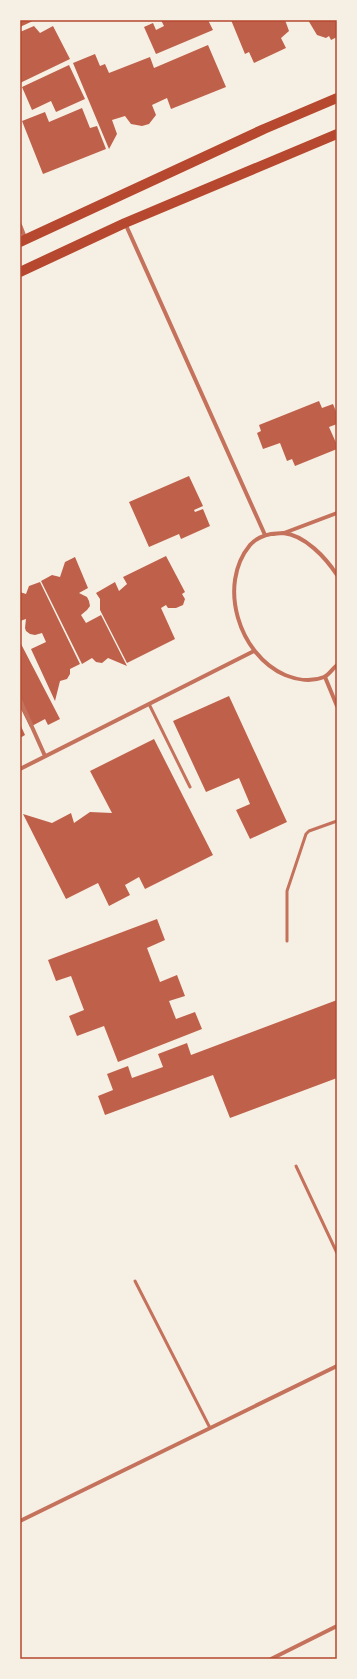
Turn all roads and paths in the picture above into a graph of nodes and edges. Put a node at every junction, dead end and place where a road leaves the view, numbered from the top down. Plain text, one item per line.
1 (337, 98) edge
2 (337, 134) edge
3 (125, 223) junction
4 (20, 225) edge
5 (23, 241) edge
6 (20, 272) edge
7 (337, 513) edge
8 (284, 533) junction
9 (265, 535) junction
10 (337, 575) edge
11 (254, 651) junction
12 (337, 665) edge
13 (325, 677) junction
14 (20, 700) edge
15 (149, 704) junction
16 (337, 706) edge
17 (45, 756) junction
18 (20, 769) edge
19 (190, 787) dead end
20 (337, 821) edge
21 (287, 941) dead end
22 (296, 1166) dead end
23 (337, 1253) edge
24 (135, 1281) dead end
25 (337, 1366) edge
26 (210, 1428) junction
27 (20, 1521) edge
28 (337, 1626) edge
29 (271, 1659) edge

1 - 5 main road
2 - 3 main road
3 - 6 main road
3 - 9 street
4 - 5 street
7 - 8 street
8 - 9 street
8 - 10 street
9 - 11 street
11 - 13 street
11 - 15 street
12 - 13 street
13 - 16 street
14 - 17 street
15 - 17 street
15 - 19 lane
17 - 18 street
20 - 21 lane
22 - 23 lane
24 - 26 lane
25 - 26 street
26 - 27 street
28 - 29 street

